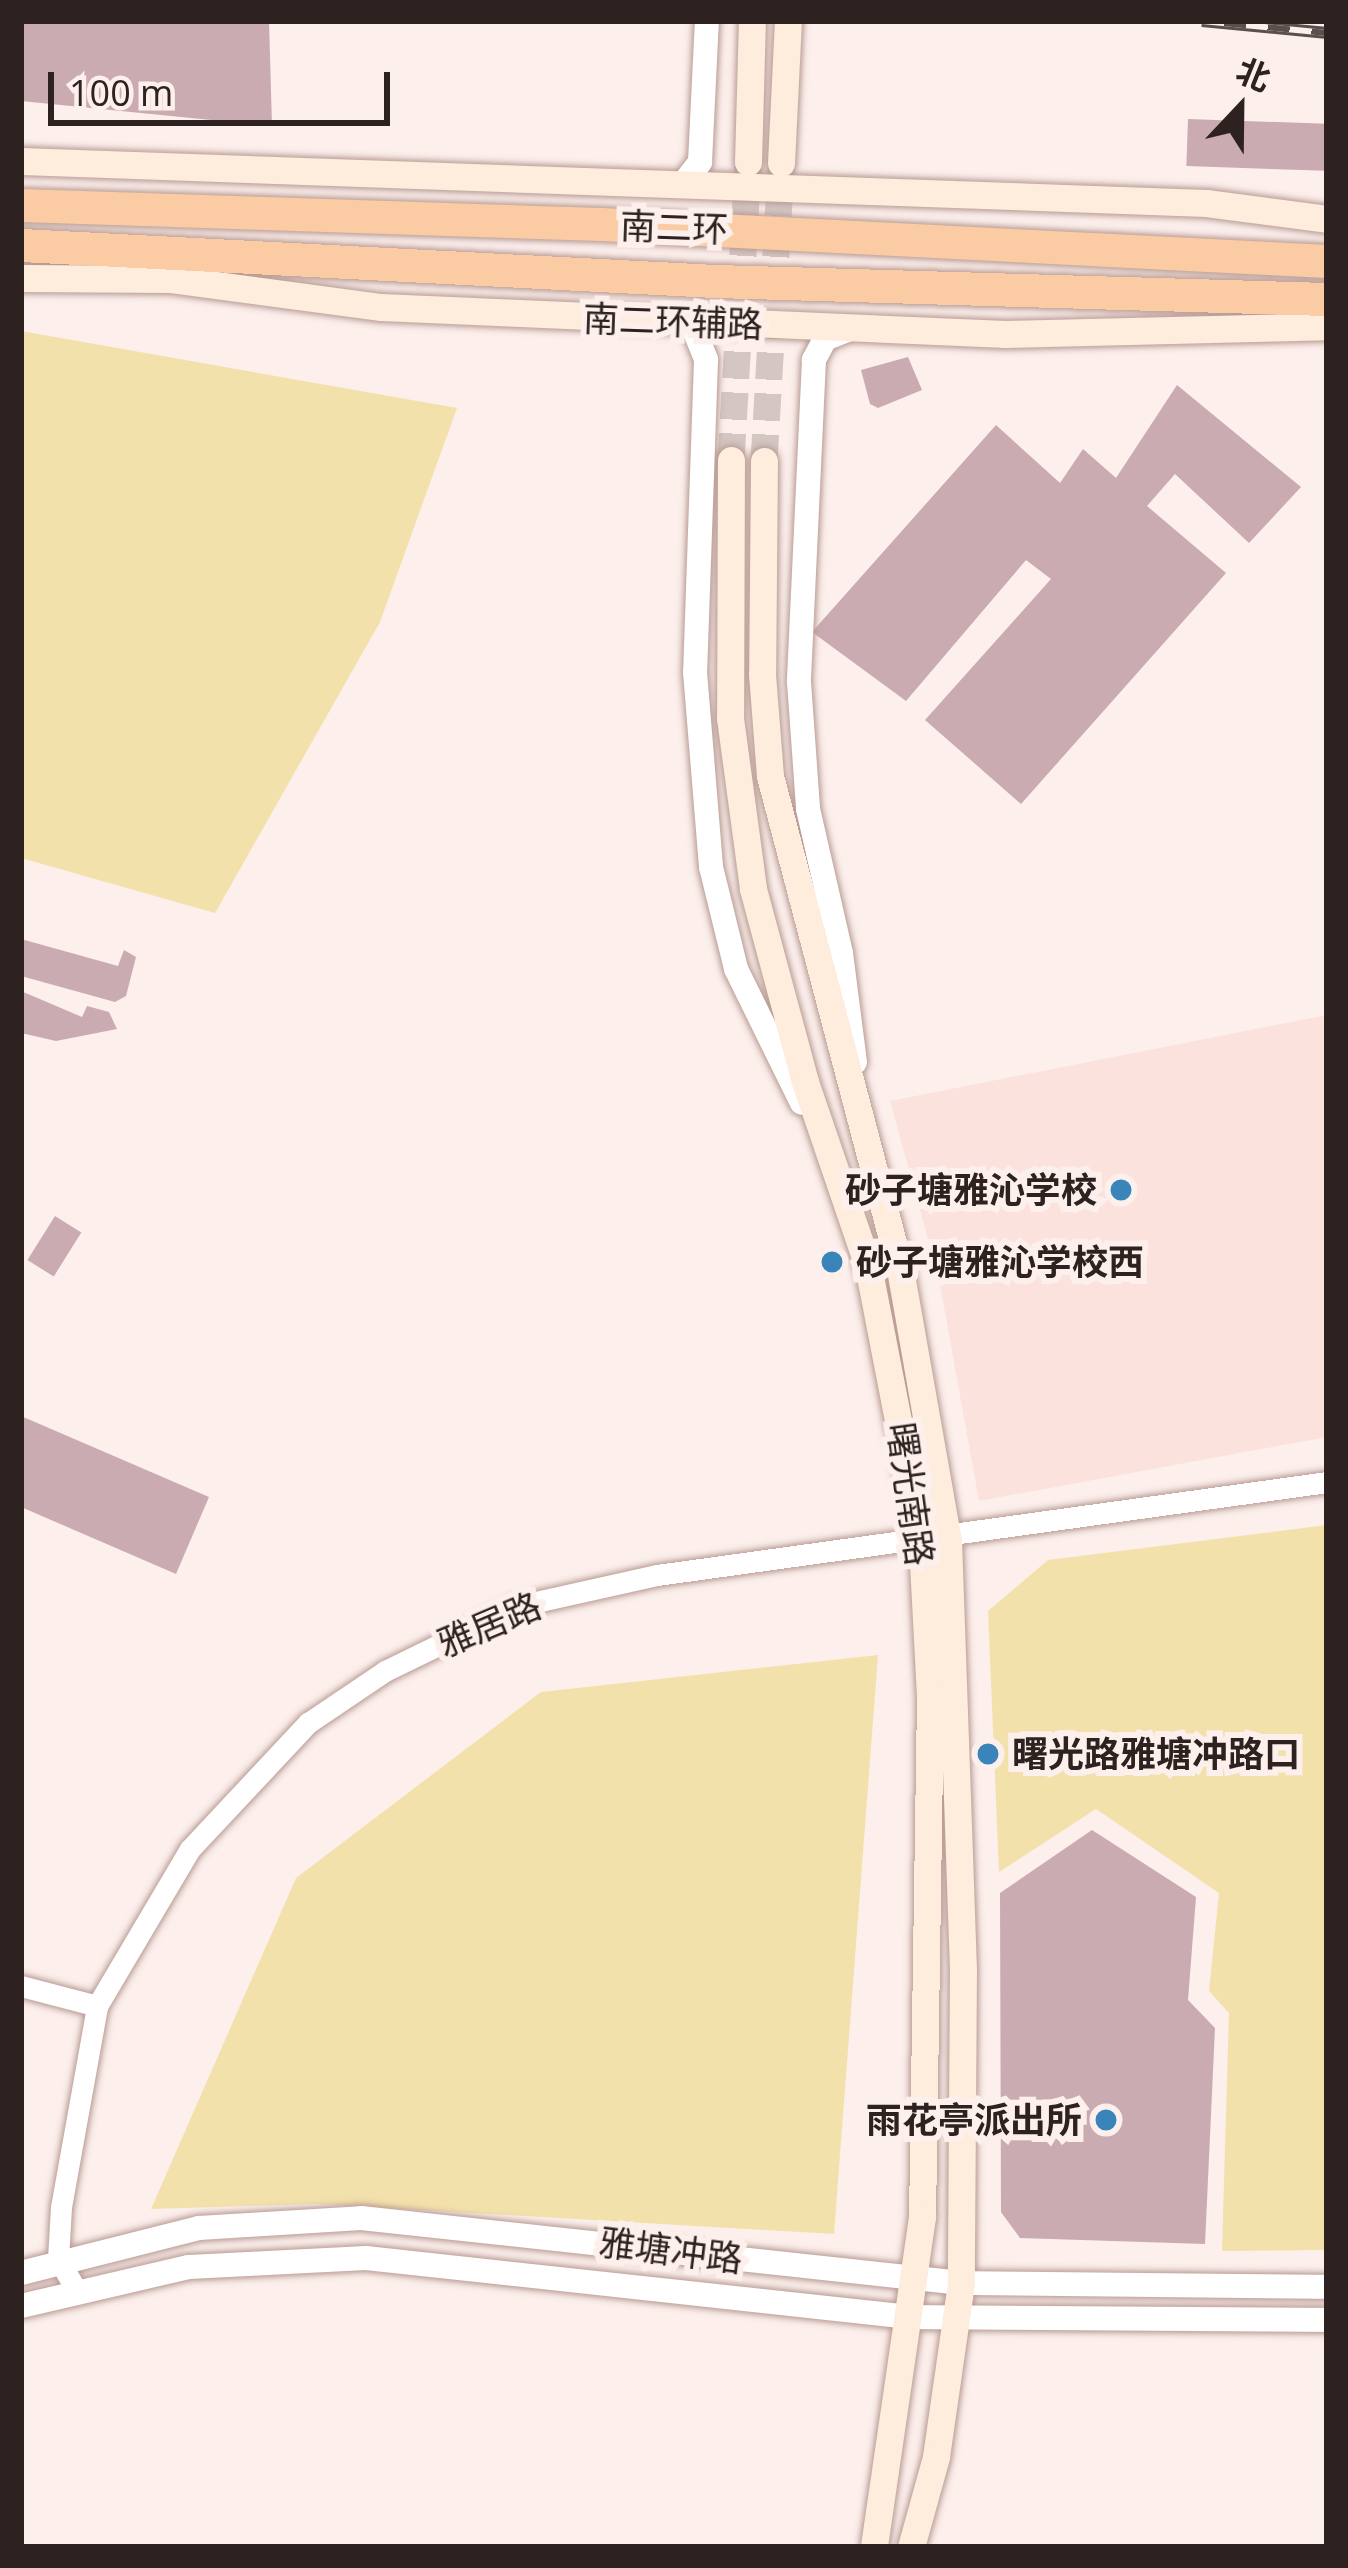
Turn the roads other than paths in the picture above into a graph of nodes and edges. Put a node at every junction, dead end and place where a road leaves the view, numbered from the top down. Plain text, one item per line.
1 (707, 21) edge
2 (752, 21) edge
3 (788, 21) edge
4 (21, 161) edge
5 (748, 162) tunnel mouth
6 (781, 163) tunnel mouth
7 (692, 173) junction
8 (21, 206) edge
9 (1327, 219) edge
10 (21, 245) edge
11 (1327, 261) edge
12 (21, 278) edge
13 (1327, 299) edge
14 (673, 321) junction
15 (1327, 326) edge
16 (852, 328) junction
17 (731, 460) tunnel mouth
18 (764, 461) tunnel mouth
19 (866, 1148) junction
20 (828, 1156) junction
21 (1327, 1482) edge
22 (935, 1542) junction
23 (21, 1986) edge
24 (97, 2006) junction
25 (58, 2259) junction
26 (21, 2272) edge
27 (916, 2278) junction
28 (961, 2283) junction
29 (75, 2288) junction
30 (1327, 2288) edge
31 (21, 2306) edge
32 (910, 2317) junction
33 (956, 2320) junction
34 (1327, 2320) edge
35 (874, 2547) edge
36 (910, 2547) edge

1 - 7 street
2 - 5 main road
3 - 6 main road
4 - 7 main road
7 - 9 main road
8 - 11 highway, 南二环
10 - 13 highway, 南二环
12 - 14 main road, 南二环辅路
14 - 16 main road, 南二环辅路
14 - 20 street
15 - 16 main road, 南二环辅路
16 - 19 street
17 - 20 main road, 曙光南路
18 - 19 main road, 曙光南路
19 - 22 main road, 曙光南路
20 - 22 main road, 曙光南路
21 - 22 street, 雅居路
22 - 24 street, 雅居路
22 - 27 main road, 曙光南路
22 - 28 main road, 曙光南路
23 - 24 street
24 - 25 street, 雅居路
25 - 26 street, 雅塘冲路
25 - 27 street, 雅塘冲路
25 - 29 street
27 - 28 street, 雅塘冲路
27 - 32 main road, 曙光南路
28 - 30 street, 雅塘冲路
28 - 33 main road, 曙光南路
29 - 31 street, 雅塘冲路
29 - 32 street, 雅塘冲路
32 - 33 street, 雅塘冲路
32 - 35 main road, 曙光南路
33 - 34 street, 雅塘冲路
33 - 36 main road, 曙光南路

